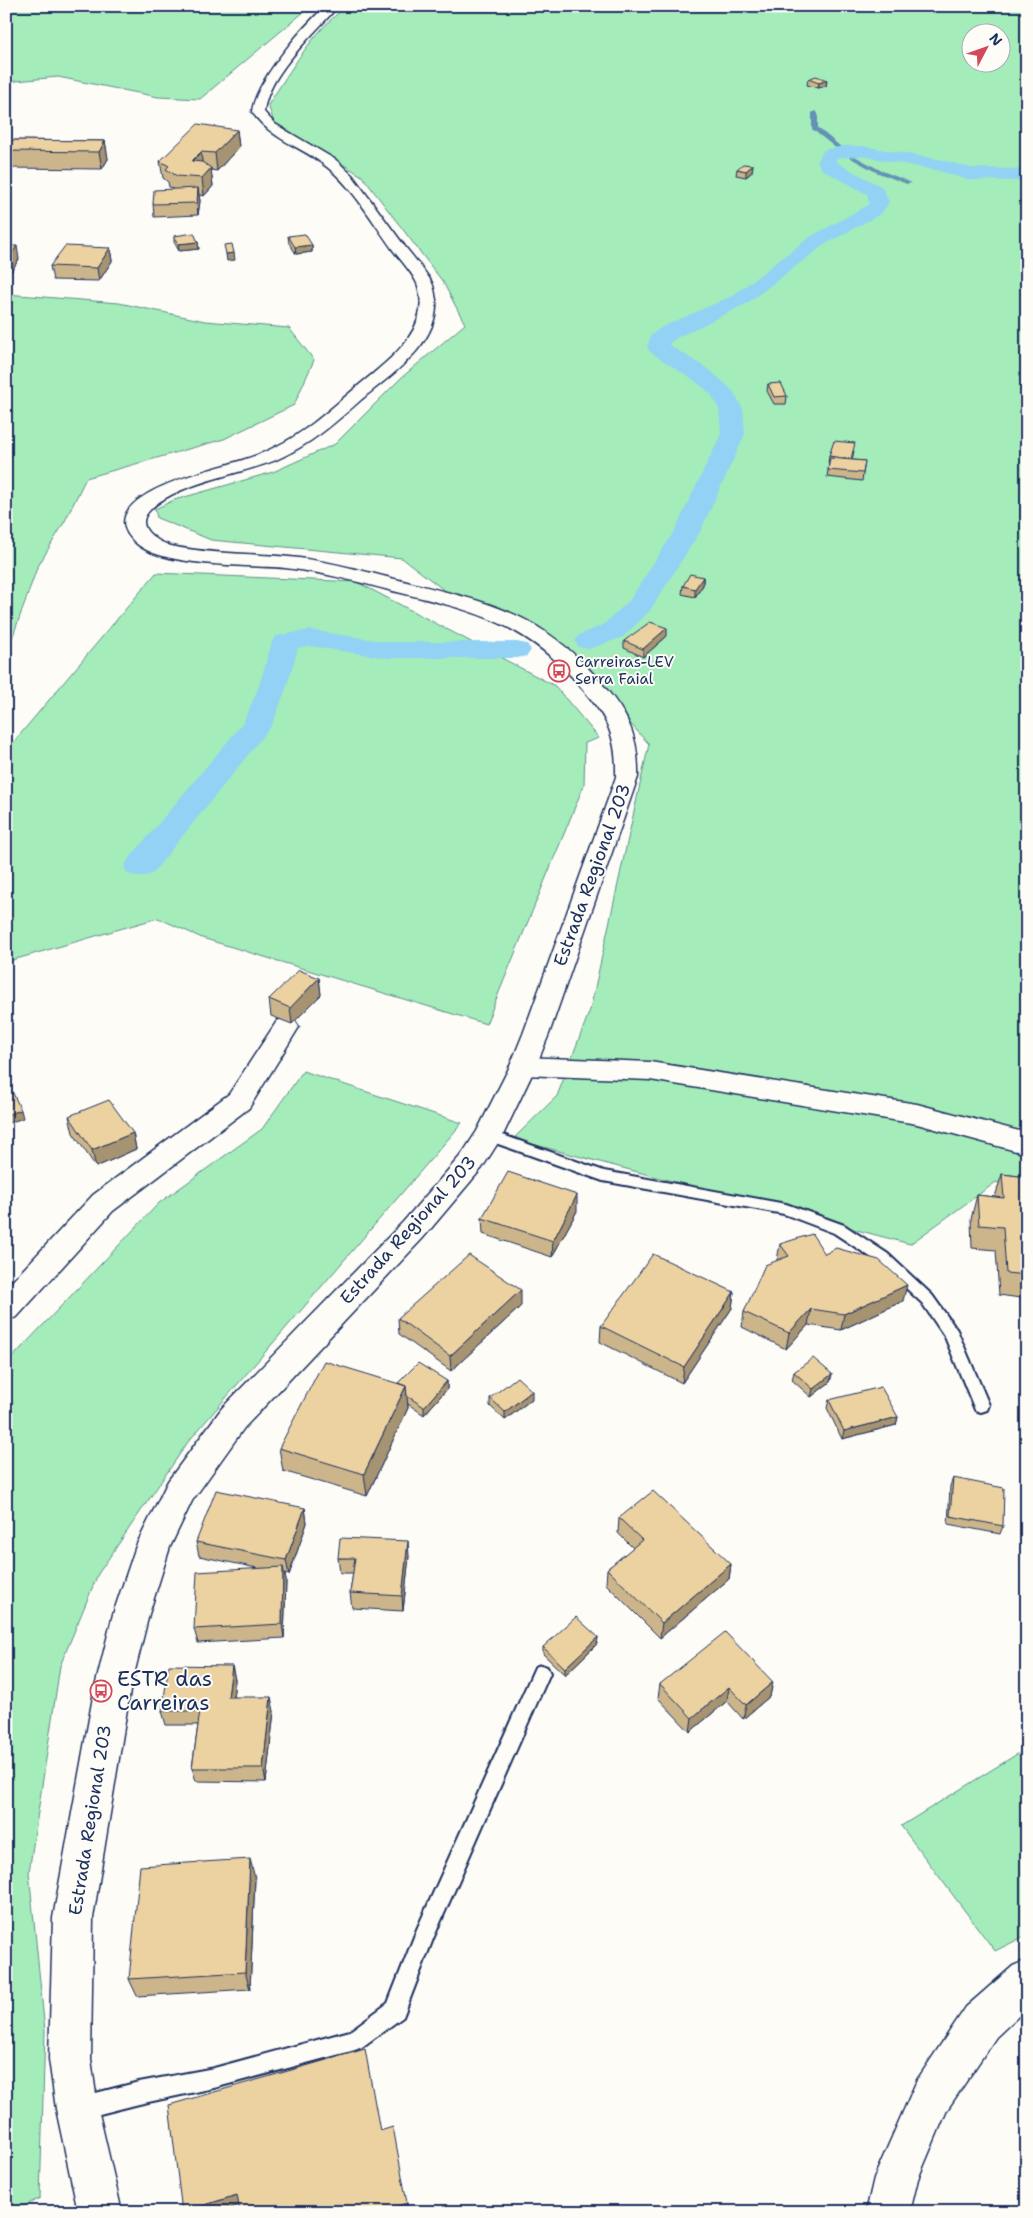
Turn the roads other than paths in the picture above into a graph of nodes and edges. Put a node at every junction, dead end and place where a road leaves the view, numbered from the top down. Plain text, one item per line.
1 (333, 6) edge
2 (286, 1026) dead end
3 (524, 1066) junction
4 (489, 1135) junction
5 (1027, 1144) edge
6 (6, 1308) edge
7 (981, 1405) dead end
8 (541, 1673) dead end
9 (1027, 1980) edge
10 (78, 2109) junction
11 (100, 2212) edge
12 (888, 2212) edge

1 - 3 main road, Estrada Regional 203
2 - 6 main road
3 - 4 main road, Estrada Regional 203
3 - 5 main road
4 - 7 lane
4 - 10 main road, Estrada Regional 203
8 - 10 lane
9 - 12 main road
10 - 11 main road, Estrada Regional 203

